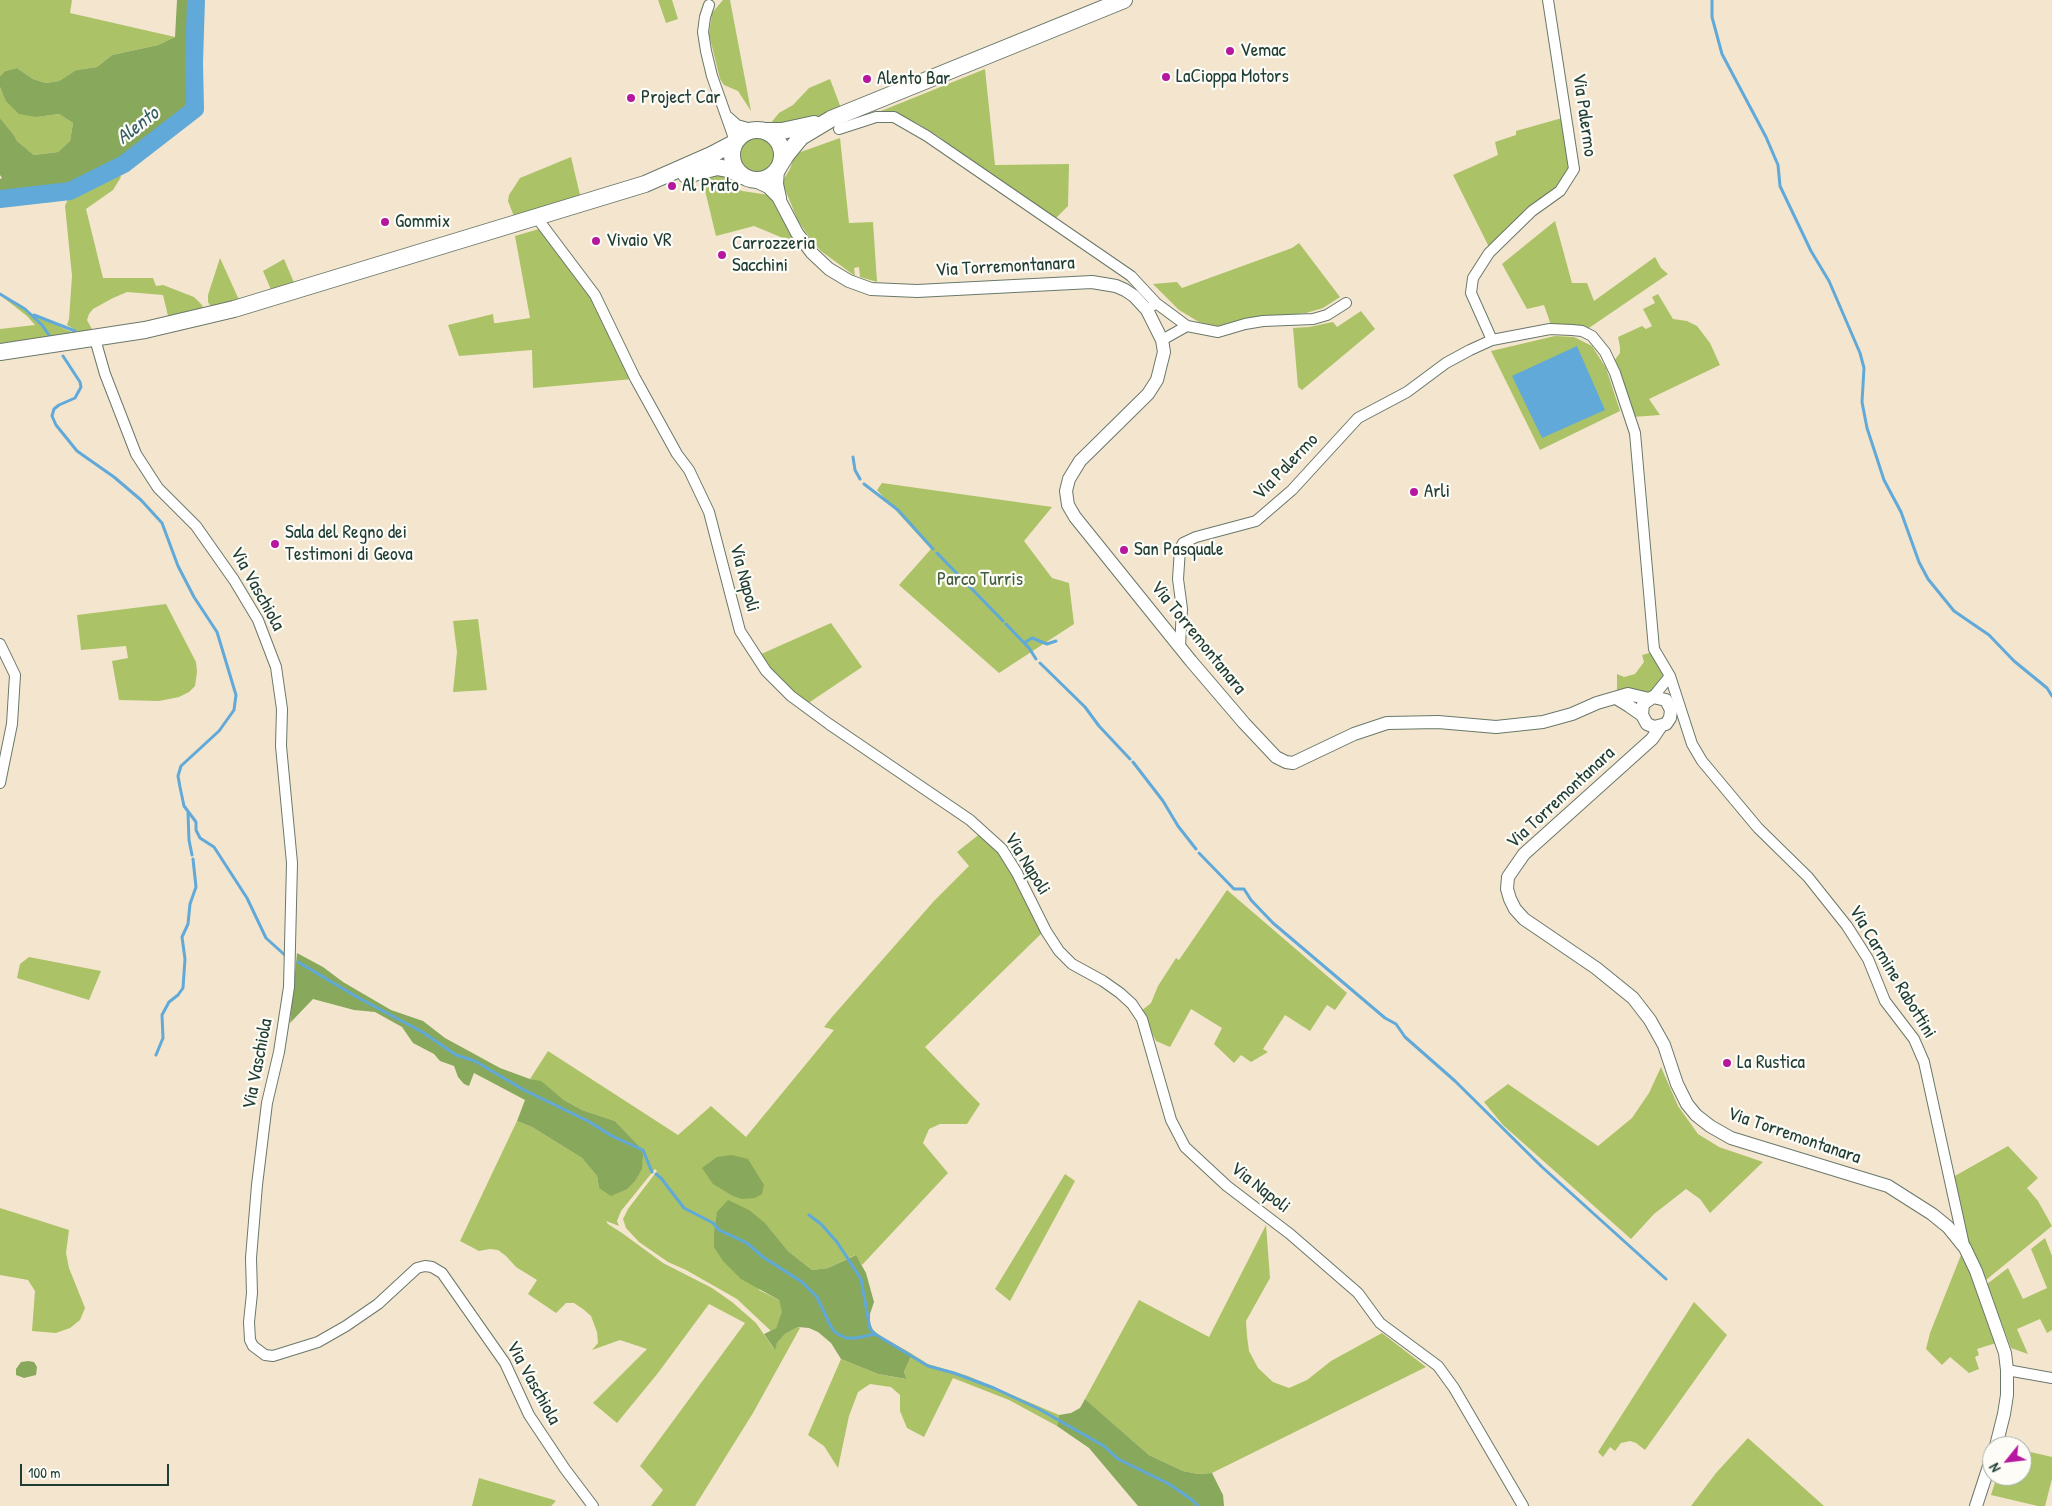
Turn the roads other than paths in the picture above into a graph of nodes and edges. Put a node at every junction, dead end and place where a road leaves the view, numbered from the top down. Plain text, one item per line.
1 (1124, 0) edge
2 (1548, 0) edge
3 (709, 5) dead end
4 (723, 110) junction
5 (835, 124) junction
6 (759, 130) junction
7 (735, 142) junction
8 (779, 167) junction
9 (748, 178) junction
10 (654, 180) junction
11 (785, 210) junction
12 (537, 218) junction
13 (1346, 303) dead end
14 (1152, 306) junction
15 (1187, 326) junction
16 (95, 339) junction
17 (1162, 340) junction
18 (1492, 340) junction
19 (2, 354) edge
20 (0, 644) edge
21 (1180, 647) junction
22 (1670, 676) junction
23 (1616, 698) junction
24 (1651, 698) junction
25 (1644, 720) junction
26 (1664, 725) junction
27 (1684, 726) junction
28 (1642, 748) junction
29 (0, 783) edge
30 (1965, 1248) junction
31 (2007, 1370) junction
32 (2052, 1378) edge
33 (1998, 1436) edge
34 (1983, 1486) edge
35 (593, 1506) edge
36 (1523, 1506) edge
37 (1976, 1506) edge

1 - 5 main road
2 - 18 street, Via Palermo
3 - 4 street
4 - 6 street
4 - 7 street
5 - 6 main road
5 - 8 main road
5 - 14 street, Via Torremontanara
6 - 7 main road
6 - 8 main road
7 - 9 main road
7 - 10 main road
8 - 9 main road
8 - 11 street, Via Torremontanara
9 - 10 main road
9 - 11 street, Via Torremontanara
10 - 12 main road
11 - 14 street, Via Torremontanara
12 - 16 main road
12 - 36 street, Via Napoli
13 - 15 street
14 - 15 street
14 - 17 street, Via Torremontanara
15 - 17 street
16 - 19 main road
16 - 35 street, Via Vaschiola
17 - 21 street, Via Torremontanara
18 - 21 street, Via Palermo
18 - 22 street, Via Palermo
20 - 29 street
21 - 23 street, Via Torremontanara
22 - 24 street
22 - 27 street, Via Carmine Rabottini
23 - 24 street
23 - 25 street
24 - 25 street
24 - 26 street
25 - 26 street
25 - 28 street
26 - 27 street
26 - 28 street, Via Torremontanara
27 - 30 street, Via Carmine Rabottini
28 - 30 street, Via Torremontanara
30 - 31 street, Via Torremontanara
31 - 32 street
31 - 33 street, Via Torremontanara
34 - 37 street

